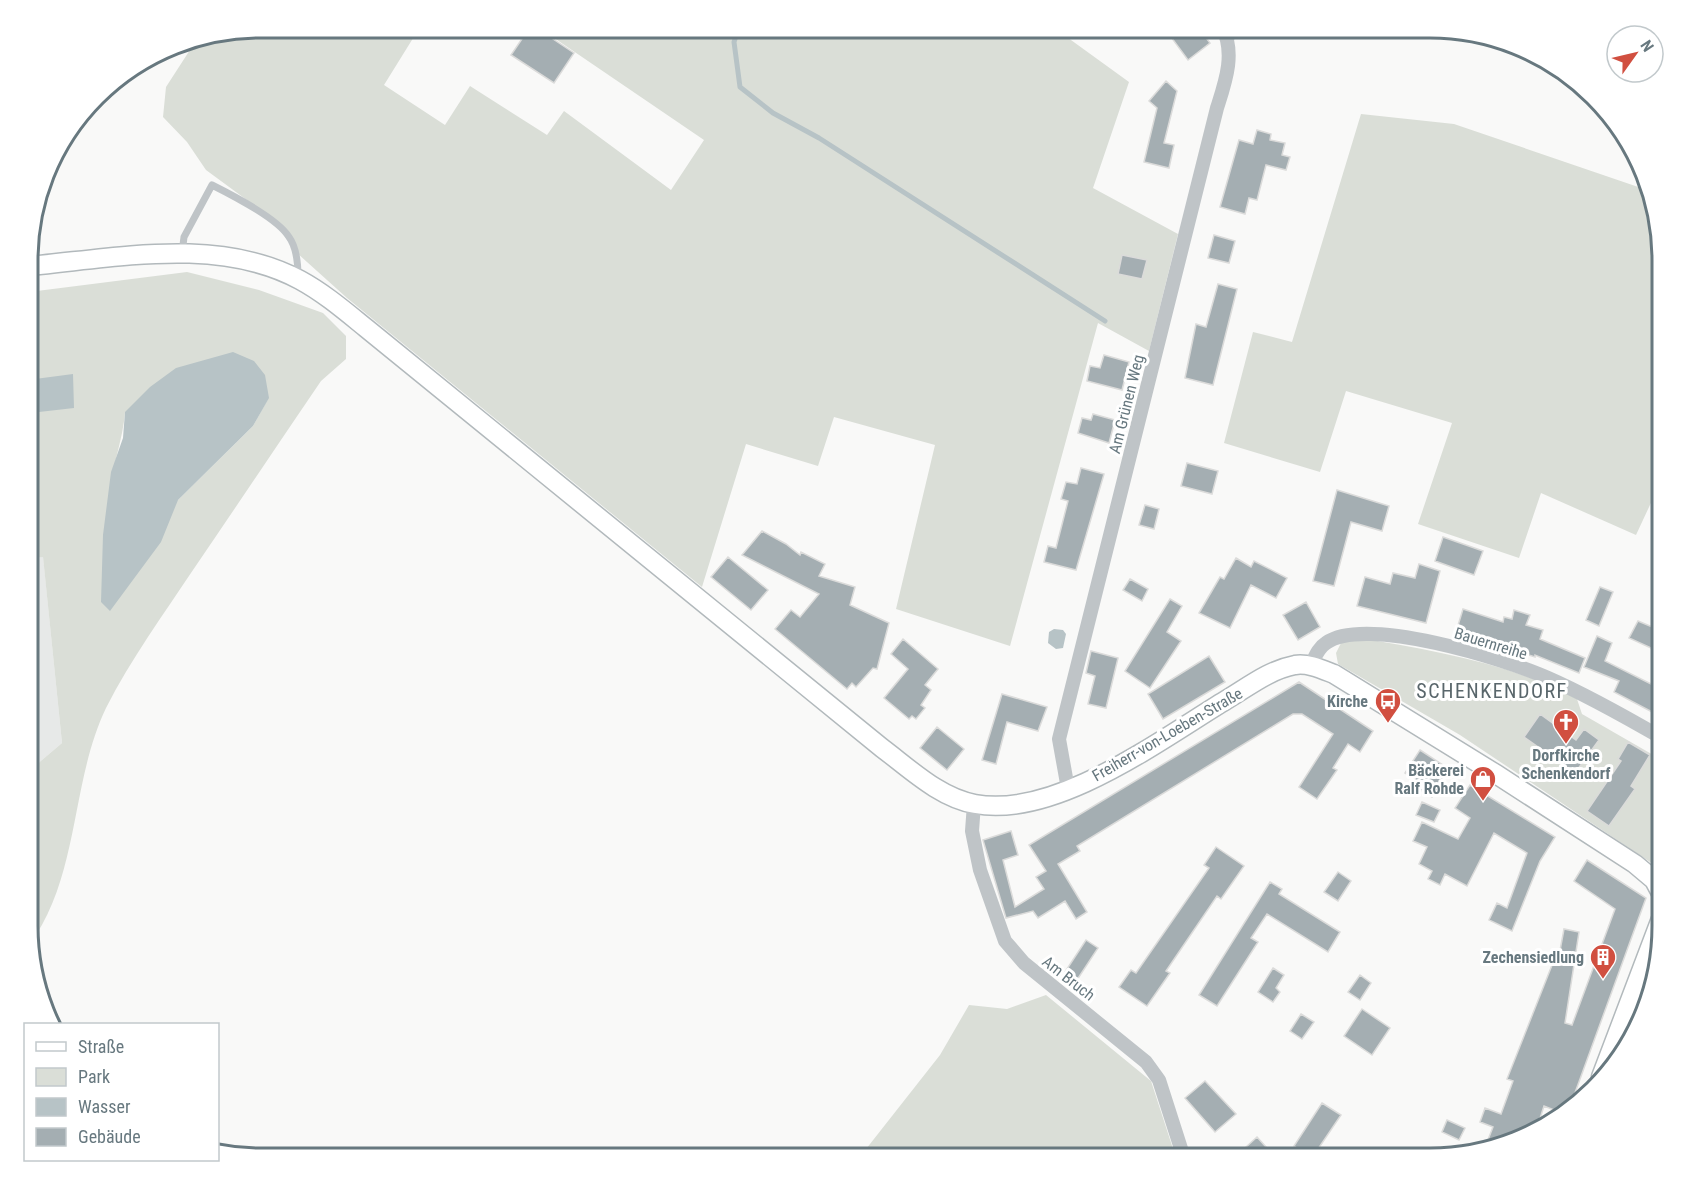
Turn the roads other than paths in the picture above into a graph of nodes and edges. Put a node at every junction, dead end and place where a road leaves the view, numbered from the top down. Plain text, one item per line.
1 (1225, 38) edge
2 (182, 253) junction
3 (38, 265) edge
4 (298, 279) junction
5 (1311, 665) junction
6 (1652, 732) edge
7 (1068, 789) junction
8 (974, 804) junction
9 (1652, 878) edge
10 (1651, 946) edge
11 (1608, 1057) edge
12 (1181, 1148) edge

1 - 7 street, Am Grünen Weg
2 - 3 main road, Freiherr-von-Loeben-Straße
2 - 4 main road, Freiherr-von-Loeben-Straße
2 - 4 lane
4 - 8 main road, Freiherr-von-Loeben-Straße
5 - 6 street, Bauernreihe
5 - 7 main road, Freiherr-von-Loeben-Straße
5 - 9 main road
7 - 8 main road, Freiherr-von-Loeben-Straße
8 - 12 street, Am Bruch
10 - 11 main road

